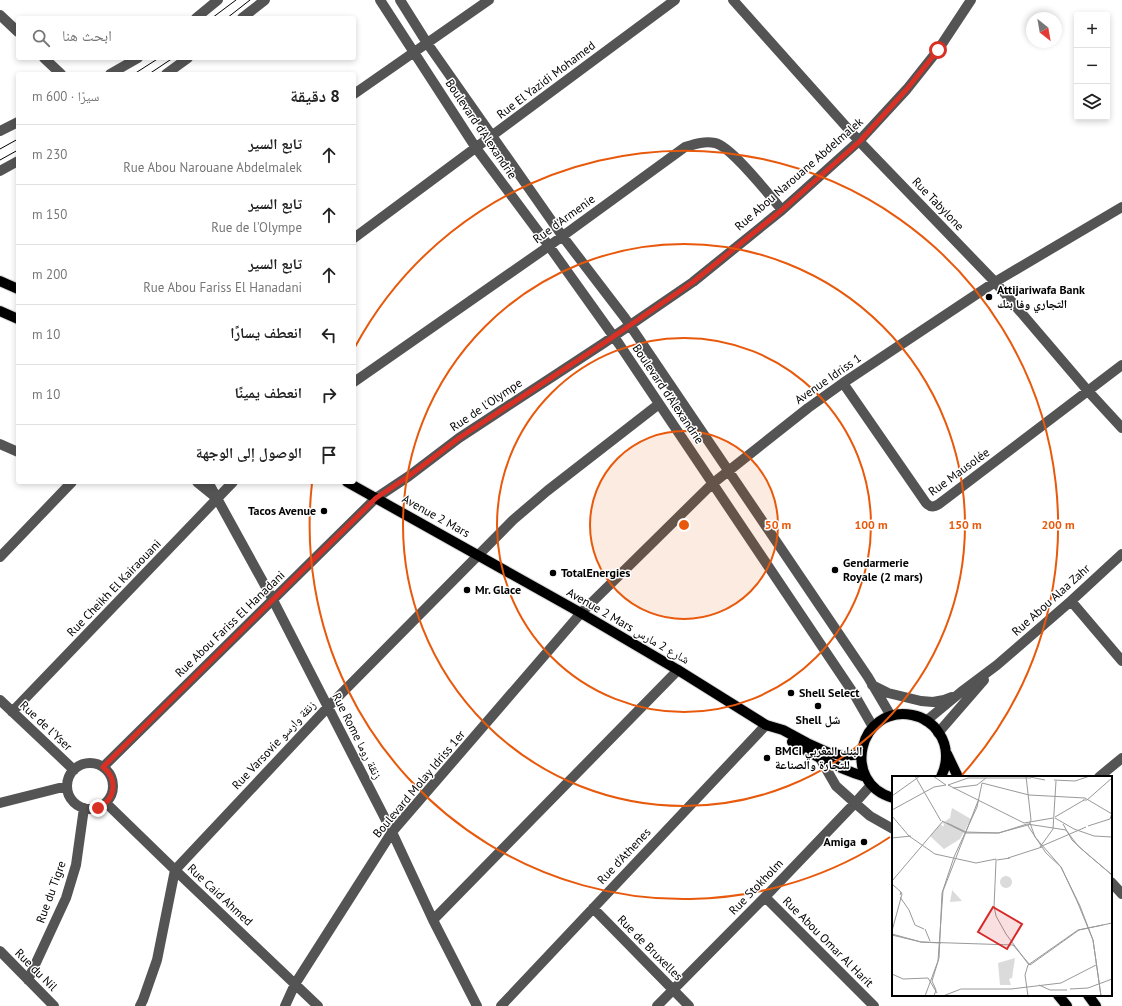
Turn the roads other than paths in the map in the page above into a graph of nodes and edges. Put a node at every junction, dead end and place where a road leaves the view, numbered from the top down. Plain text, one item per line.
1 (218, 0) edge
2 (265, 0) edge
3 (380, 0) edge
4 (400, 0) edge
5 (490, 0) edge
6 (675, 0) edge
7 (733, 0) edge
8 (971, 0) edge
9 (0, 15) edge
10 (198, 16) edge
11 (245, 16) edge
12 (16, 30) edge
13 (427, 43) junction
14 (415, 52) junction
15 (46, 60) edge
16 (134, 60) edge
17 (185, 60) edge
18 (59, 72) edge
19 (114, 72) edge
20 (169, 72) edge
21 (356, 93) edge
22 (16, 123) edge
23 (0, 131) edge
24 (492, 136) junction
25 (860, 141) junction
26 (476, 148) junction
27 (16, 162) edge
28 (0, 171) edge
29 (1122, 207) edge
30 (782, 210) junction
31 (563, 236) junction
32 (356, 237) edge
33 (549, 246) junction
34 (0, 281) edge
35 (995, 282) junction
36 (16, 288) edge
37 (0, 311) edge
38 (16, 318) edge
39 (630, 325) junction
40 (614, 336) junction
41 (1122, 365) edge
42 (356, 381) edge
43 (843, 383) junction
44 (1088, 391) junction
45 (659, 404) junction
46 (1122, 428) edge
47 (0, 444) edge
48 (16, 451) edge
49 (728, 471) junction
50 (70, 484) edge
51 (199, 484) edge
52 (209, 484) edge
53 (232, 484) edge
54 (351, 484) edge
55 (712, 484) junction
56 (376, 498) junction
57 (218, 499) junction
58 (474, 553) junction
59 (1122, 554) edge
60 (0, 557) edge
61 (273, 600) junction
62 (1071, 601) junction
63 (581, 613) junction
64 (1122, 661) edge
65 (997, 665) junction
66 (678, 670) junction
67 (872, 685) junction
68 (962, 692) junction
69 (0, 700) edge
70 (328, 707) junction
71 (12, 712) junction
72 (891, 716) junction
73 (926, 721) junction
74 (769, 726) junction
75 (873, 727) junction
76 (938, 733) junction
77 (945, 750) junction
78 (861, 754) junction
79 (1122, 758) edge
80 (821, 760) junction
81 (103, 767) junction
82 (74, 770) junction
83 (941, 776) edge
84 (958, 776) edge
85 (1100, 776) edge
86 (869, 781) junction
87 (67, 786) junction
88 (892, 798) edge
89 (0, 803) edge
90 (106, 803) junction
91 (855, 803) junction
92 (84, 808) junction
93 (892, 829) edge
94 (392, 832) junction
95 (175, 870) junction
96 (1112, 883) edge
97 (1122, 894) edge
98 (765, 897) junction
99 (593, 908) junction
100 (433, 920) junction
101 (0, 952) edge
102 (28, 980) junction
103 (295, 984) junction
104 (673, 989) junction
105 (1059, 996) edge
106 (1089, 996) edge
107 (54, 1006) edge
108 (140, 1006) edge
109 (285, 1006) edge
110 (318, 1006) edge
111 (477, 1006) edge
112 (501, 1006) edge
113 (657, 1006) edge
114 (689, 1006) edge
115 (874, 1006) edge
116 (1067, 1006) edge
117 (1096, 1006) edge

1 - 10 street
2 - 11 street
3 - 14 street, Boulevard d'Alexandrie
4 - 13 street, Boulevard d'Alexandrie
5 - 13 street
6 - 24 street, Rue El Yazidi Mohamed
7 - 25 street, Rue Tabylone
8 - 25 street, Rue Abou Narouane Abdelmalek
9 - 12 street
13 - 14 street
13 - 24 street, Boulevard d'Alexandrie
14 - 21 street
14 - 26 street, Boulevard d'Alexandrie
15 - 18 street
16 - 19 street
17 - 20 street
22 - 23 street
24 - 26 street, Rue El Yazidi Mohamed
24 - 31 street, Boulevard d'Alexandrie
25 - 30 street, Rue Abou Narouane Abdelmalek
25 - 35 street, Rue Tabylone
26 - 32 street, Rue El Yazidi Mohamed
26 - 33 street, Boulevard d'Alexandrie
27 - 28 street
29 - 35 street, Avenue Idriss 1
30 - 31 street, Rue d'Armenie
30 - 39 street, Rue Abou Narouane Abdelmalek
31 - 33 street, Rue d'Armenie
31 - 39 street, Boulevard d'Alexandrie
33 - 40 street, Boulevard d'Alexandrie
33 - 42 street, Rue d'Armenie
34 - 36 main road
35 - 43 street, Avenue Idriss 1
35 - 44 street, Rue Tabylone
37 - 38 main road
39 - 40 street, Rue Abou Narouane Abdelmalek
39 - 49 street, Boulevard d'Alexandrie
40 - 45 street, Boulevard d'Alexandrie
40 - 56 street, Rue de l'Olympe
41 - 44 street, Rue Mausolée
43 - 44 street, Rue Mausolée
43 - 49 street, Avenue Idriss 1
44 - 46 street, Rue Tabylone
45 - 55 street, Boulevard d'Alexandrie
45 - 58 street, Rue Varsovie زنقة وارسو
47 - 48 street
49 - 55 street, Avenue Idriss 1
49 - 67 street, Boulevard d'Alexandrie
50 - 60 street
51 - 57 street
52 - 57 street, Rue Rome زنقة روما
53 - 57 street, Rue Cheikh El Kairaouani
54 - 56 main road, Avenue 2 Mars
55 - 63 street, Avenue Idriss 1
55 - 75 street, Boulevard d'Alexandrie
56 - 58 main road, Avenue 2 Mars
56 - 61 street, Rue Abou Fariss El Hanadani
57 - 61 street, Rue Rome زنقة روما
57 - 71 street, Rue Cheikh El Kairaouani
58 - 63 main road, Avenue 2 Mars شارع 2 مارس
58 - 70 street, Rue Varsovie زنقة وارسو
59 - 62 street, Rue Abou Alaa Zahr
61 - 70 street, Rue Rome زنقة روما
61 - 81 street, Rue Abou Fariss El Hanadani
62 - 64 street
62 - 65 street, Rue Abou Alaa Zahr
63 - 66 main road, Avenue 2 Mars شارع 2 مارس
63 - 94 street, Boulevard Molay Idriss 1er
65 - 68 street, Rue Abou Alaa Zahr
65 - 76 street, Rue Abou Alaa Zahr
66 - 74 main road, Avenue 2 Mars شارع 2 مارس
66 - 100 street
67 - 68 street
67 - 72 street, Boulevard d'Alexandrie
68 - 73 street, Rue Abou Alaa Zahr
69 - 71 street, Rue de l'Yser
70 - 94 street, Rue Rome زنقة روما
70 - 95 street, Rue Varsovie زنقة وارسو
71 - 82 street, Rue de l'Yser
72 - 73 main road
72 - 75 main road
73 - 76 main road
74 - 78 main road, Avenue 2 Mars شارع 2 مارس
74 - 80 main road, Avenue 2 Mars شارع 2 مارس
74 - 99 street, Rue d'Athenes
75 - 78 main road
76 - 77 main road
77 - 83 main road
77 - 84 main road
78 - 86 main road
79 - 85 street
80 - 86 main road, Avenue 2 Mars شارع 2 مارس
80 - 91 street
81 - 82 street
81 - 90 street
82 - 87 street
86 - 88 main road, Avenue 2 Mars شارع 2 مارس
86 - 91 street, Rue Stokholm
87 - 89 street
87 - 92 street
90 - 92 street
90 - 95 street, Rue Caid Ahmed
91 - 93 street
91 - 98 street, Rue Stokholm
92 - 102 street, Rue du Tigre
94 - 100 street, Rue Rome زنقة روما
94 - 103 street, Boulevard Molay Idriss 1er
95 - 103 street, Rue Caid Ahmed
95 - 108 street
96 - 97 street
98 - 104 street, Rue Stokholm
98 - 115 street, Rue Abou Omar Al Harit
99 - 104 street, Rue de Bruxelles
99 - 112 street, Rue d'Athenes
100 - 111 street, Rue Rome زنقة روما
101 - 102 street, Rue du Nil
102 - 107 street, Rue du Nil
103 - 109 street, Boulevard Molay Idriss 1er
103 - 110 street, Rue Caid Ahmed
104 - 113 street, Rue Stokholm
104 - 114 street, Rue de Bruxelles
105 - 116 main road
106 - 117 main road

